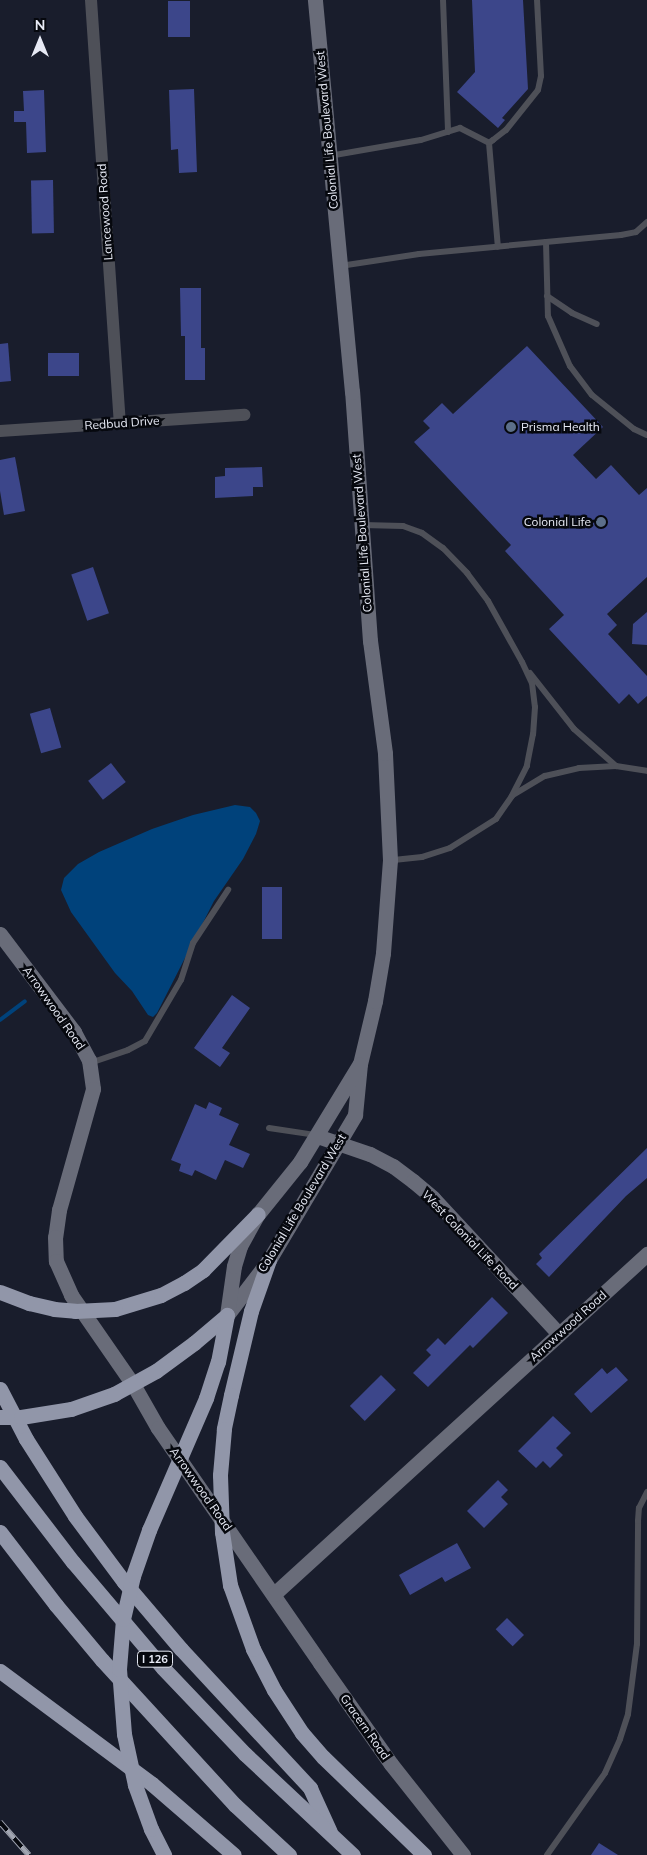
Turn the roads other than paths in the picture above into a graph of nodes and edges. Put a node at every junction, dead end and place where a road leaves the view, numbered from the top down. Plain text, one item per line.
1 (90, 0) edge
2 (315, 0) edge
3 (443, 0) edge
4 (537, 0) edge
5 (448, 132) junction
6 (489, 143) junction
7 (328, 156) junction
8 (647, 222) edge
9 (546, 242) junction
10 (498, 246) junction
11 (340, 266) junction
12 (547, 296) junction
13 (597, 324) dead end
14 (244, 415) dead end
15 (120, 424) junction
16 (0, 432) edge
17 (647, 435) edge
18 (363, 525) junction
19 (522, 662) junction
20 (616, 766) junction
21 (647, 771) edge
22 (512, 796) junction
23 (390, 860) junction
24 (228, 890) dead end
25 (0, 934) edge
26 (90, 1063) junction
27 (360, 1064) junction
28 (269, 1128) dead end
29 (317, 1136) junction
30 (339, 1144) junction
31 (258, 1214) junction
32 (647, 1254) edge
33 (269, 1260) junction
34 (0, 1292) edge
35 (227, 1315) junction
36 (559, 1334) junction
37 (0, 1388) edge
38 (0, 1418) edge
39 (0, 1467) edge
40 (647, 1492) edge
41 (0, 1532) edge
42 (274, 1594) junction
43 (0, 1671) edge
44 (330, 1832) junction
45 (164, 1855) edge
46 (234, 1855) edge
47 (289, 1855) edge
48 (353, 1855) edge
49 (424, 1855) edge
50 (463, 1855) edge
51 (547, 1855) edge

1 - 15 street, Lancewood Road
2 - 7 street, Colonial Life Boulevard West
3 - 5 lane
4 - 6 lane
5 - 6 lane
5 - 7 lane
6 - 10 lane
7 - 11 street, Colonial Life Boulevard West
8 - 9 lane
9 - 10 lane
9 - 12 lane
10 - 11 lane
11 - 18 street, Colonial Life Boulevard West
12 - 13 lane
12 - 17 lane
14 - 15 street, Redbud Drive
15 - 16 street, Redbud Drive
18 - 19 lane
18 - 23 street, Colonial Life Boulevard West
19 - 20 lane
19 - 22 lane
20 - 21 lane
20 - 22 lane
22 - 23 lane
23 - 27 street, Colonial Life Boulevard West
24 - 26 lane
25 - 26 street, Arrowwood Road
26 - 42 street, Arrowwood Road
27 - 29 street, Colonial Life Boulevard West
27 - 30 street, Colonial Life Boulevard West
28 - 29 lane
29 - 30 street, West Colonial Life Road
29 - 31 street, Colonial Life Boulevard West
30 - 33 street, Colonial Life Boulevard West
30 - 36 street, West Colonial Life Road
31 - 34 highway, bridge
31 - 35 street, Colonial Life Boulevard West
32 - 36 street, Arrowwood Road
33 - 35 street, Colonial Life Boulevard West
33 - 49 highway, bridge
35 - 38 highway, bridge
35 - 45 highway, bridge
36 - 42 street, Arrowwood Road
37 - 44 highway
39 - 44 highway, I 126
40 - 51 lane
41 - 47 highway
42 - 50 street, Gracern Road
43 - 46 highway
44 - 48 highway, I 126

